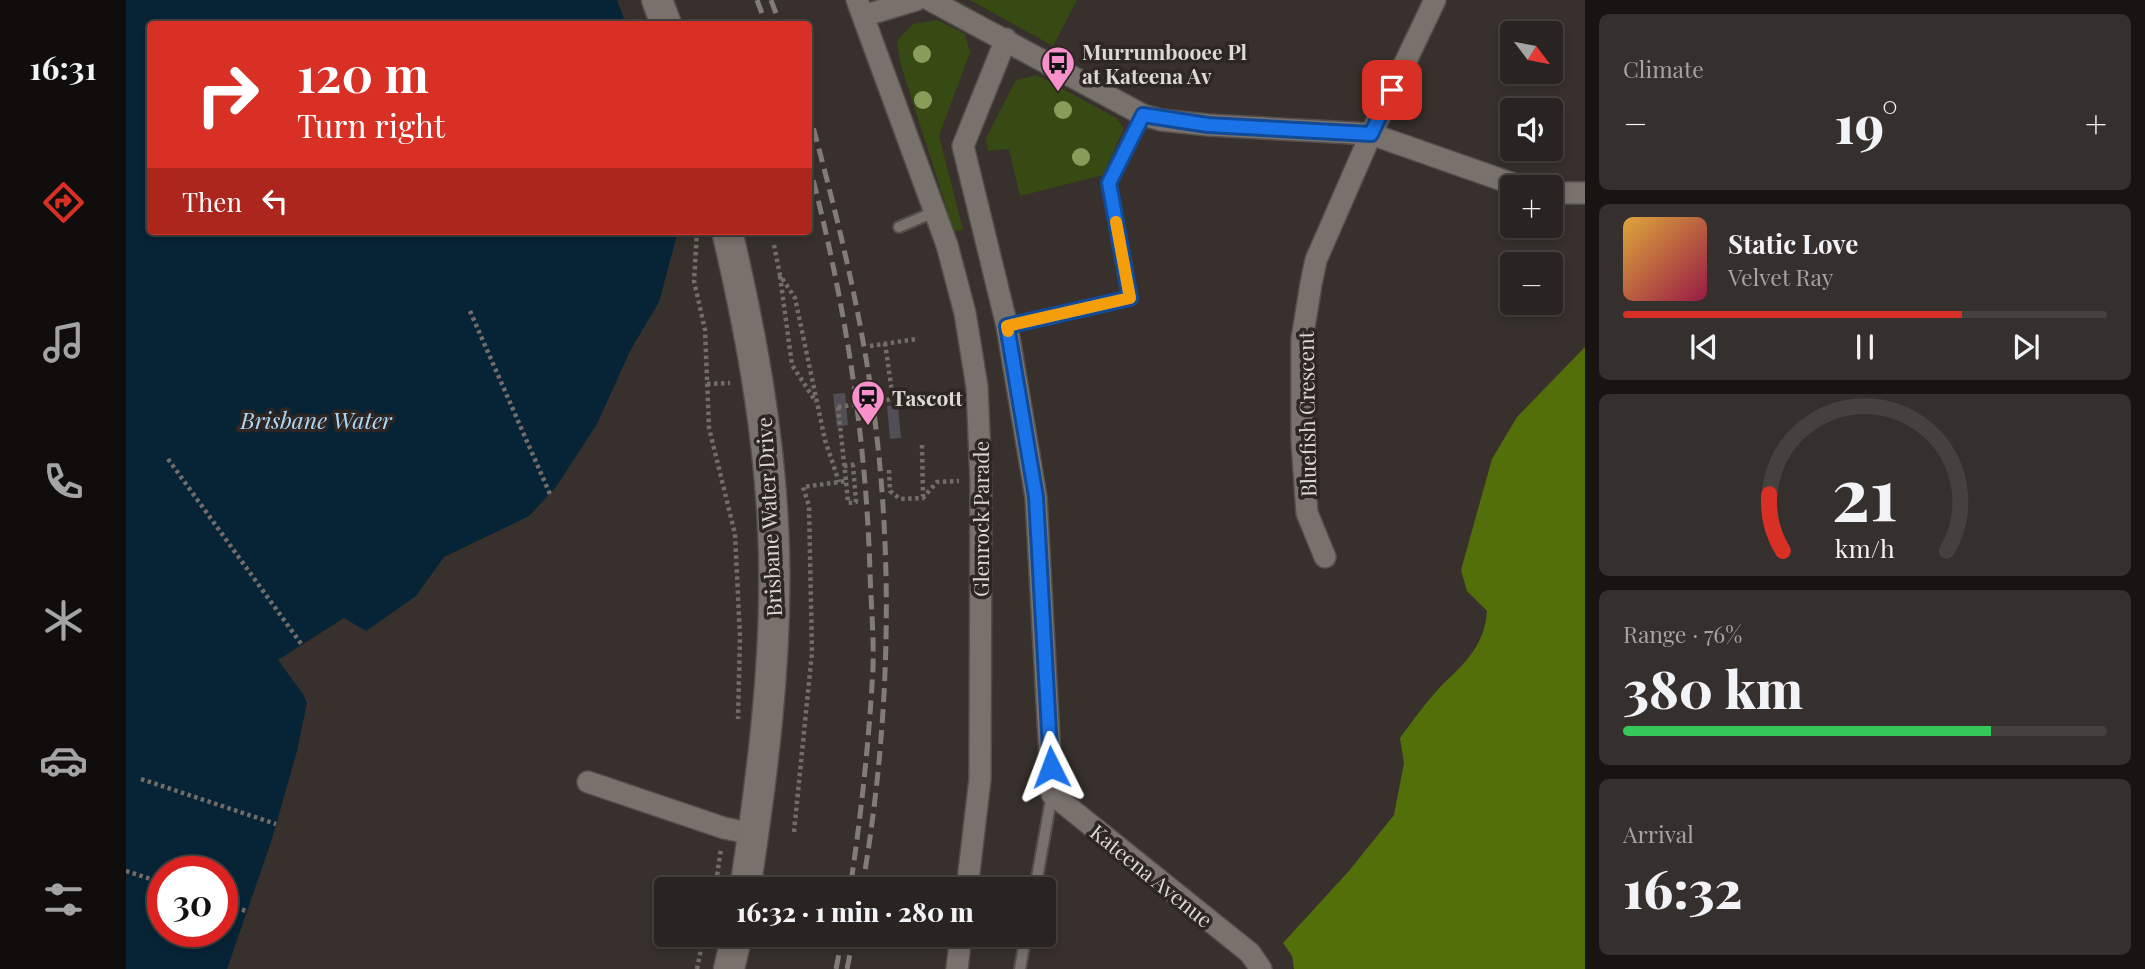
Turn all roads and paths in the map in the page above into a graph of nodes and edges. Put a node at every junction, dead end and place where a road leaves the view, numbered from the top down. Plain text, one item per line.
1 (657, 0) edge
2 (916, 0) edge
3 (930, 0) edge
4 (1435, 0) edge
5 (860, 8) edge
6 (665, 21) edge
7 (1006, 39) junction
8 (1143, 115) junction
9 (1371, 134) junction
10 (1500, 179) edge
11 (1563, 194) edge
12 (1585, 194) edge
13 (937, 211) junction
14 (899, 227) dead end
15 (697, 235) edge
16 (728, 235) edge
17 (774, 245) dead end
18 (780, 275) junction
19 (470, 311) dead end
20 (1007, 326) junction
21 (917, 339) dead end
22 (886, 343) junction
23 (870, 346) dead end
24 (730, 383) dead end
25 (707, 384) junction
26 (819, 407) junction
27 (922, 445) dead end
28 (168, 460) dead end
29 (844, 466) junction
30 (889, 470) dead end
31 (981, 480) junction
32 (846, 481) junction
33 (839, 482) junction
34 (550, 494) dead end
35 (923, 498) junction
36 (1325, 557) dead end
37 (302, 645) dead end
38 (738, 728) dead end
39 (141, 779) dead end
40 (588, 782) dead end
41 (1052, 794) junction
42 (276, 824) dead end
43 (724, 828) junction
44 (794, 832) dead end
45 (753, 834) junction
46 (126, 871) edge
47 (717, 877) edge
48 (747, 877) edge
49 (968, 877) edge
50 (1037, 877) edge
51 (147, 878) edge
52 (238, 908) edge
53 (246, 911) dead end
54 (702, 947) edge
55 (734, 947) edge
56 (960, 947) edge
57 (1024, 947) edge
58 (697, 969) edge
59 (729, 969) edge
60 (957, 969) edge
61 (1020, 969) edge
62 (1261, 969) edge

1 - 6 main road
2 - 5 street
3 - 7 street
4 - 9 street, Bluefish Crescent
5 - 13 street, Glenrock Parade
7 - 8 street
7 - 20 street
8 - 9 street
8 - 20 lane
9 - 10 street
9 - 36 street, Bluefish Crescent
11 - 12 street
13 - 14 lane
13 - 31 street, Glenrock Parade
15 - 25 path
16 - 45 main road, Brisbane Water Drive
17 - 18 path
18 - 26 path
18 - 26 path
19 - 34 path
20 - 41 street
21 - 22 path
22 - 23 path
22 - 29 path, bridge
24 - 25 path
25 - 38 path
26 - 33 path
27 - 35 path
28 - 37 path
29 - 32 path
29 - 32 path
30 - 35 path
31 - 35 path
31 - 49 street, Glenrock Parade
32 - 33 path
33 - 44 path
39 - 42 path
40 - 43 street
41 - 50 lane
41 - 62 street, Kateena Avenue
43 - 45 street
43 - 47 path
45 - 48 main road, Brisbane Water Drive
46 - 51 path
52 - 53 path
54 - 58 path
55 - 59 main road
56 - 60 street
57 - 61 lane

